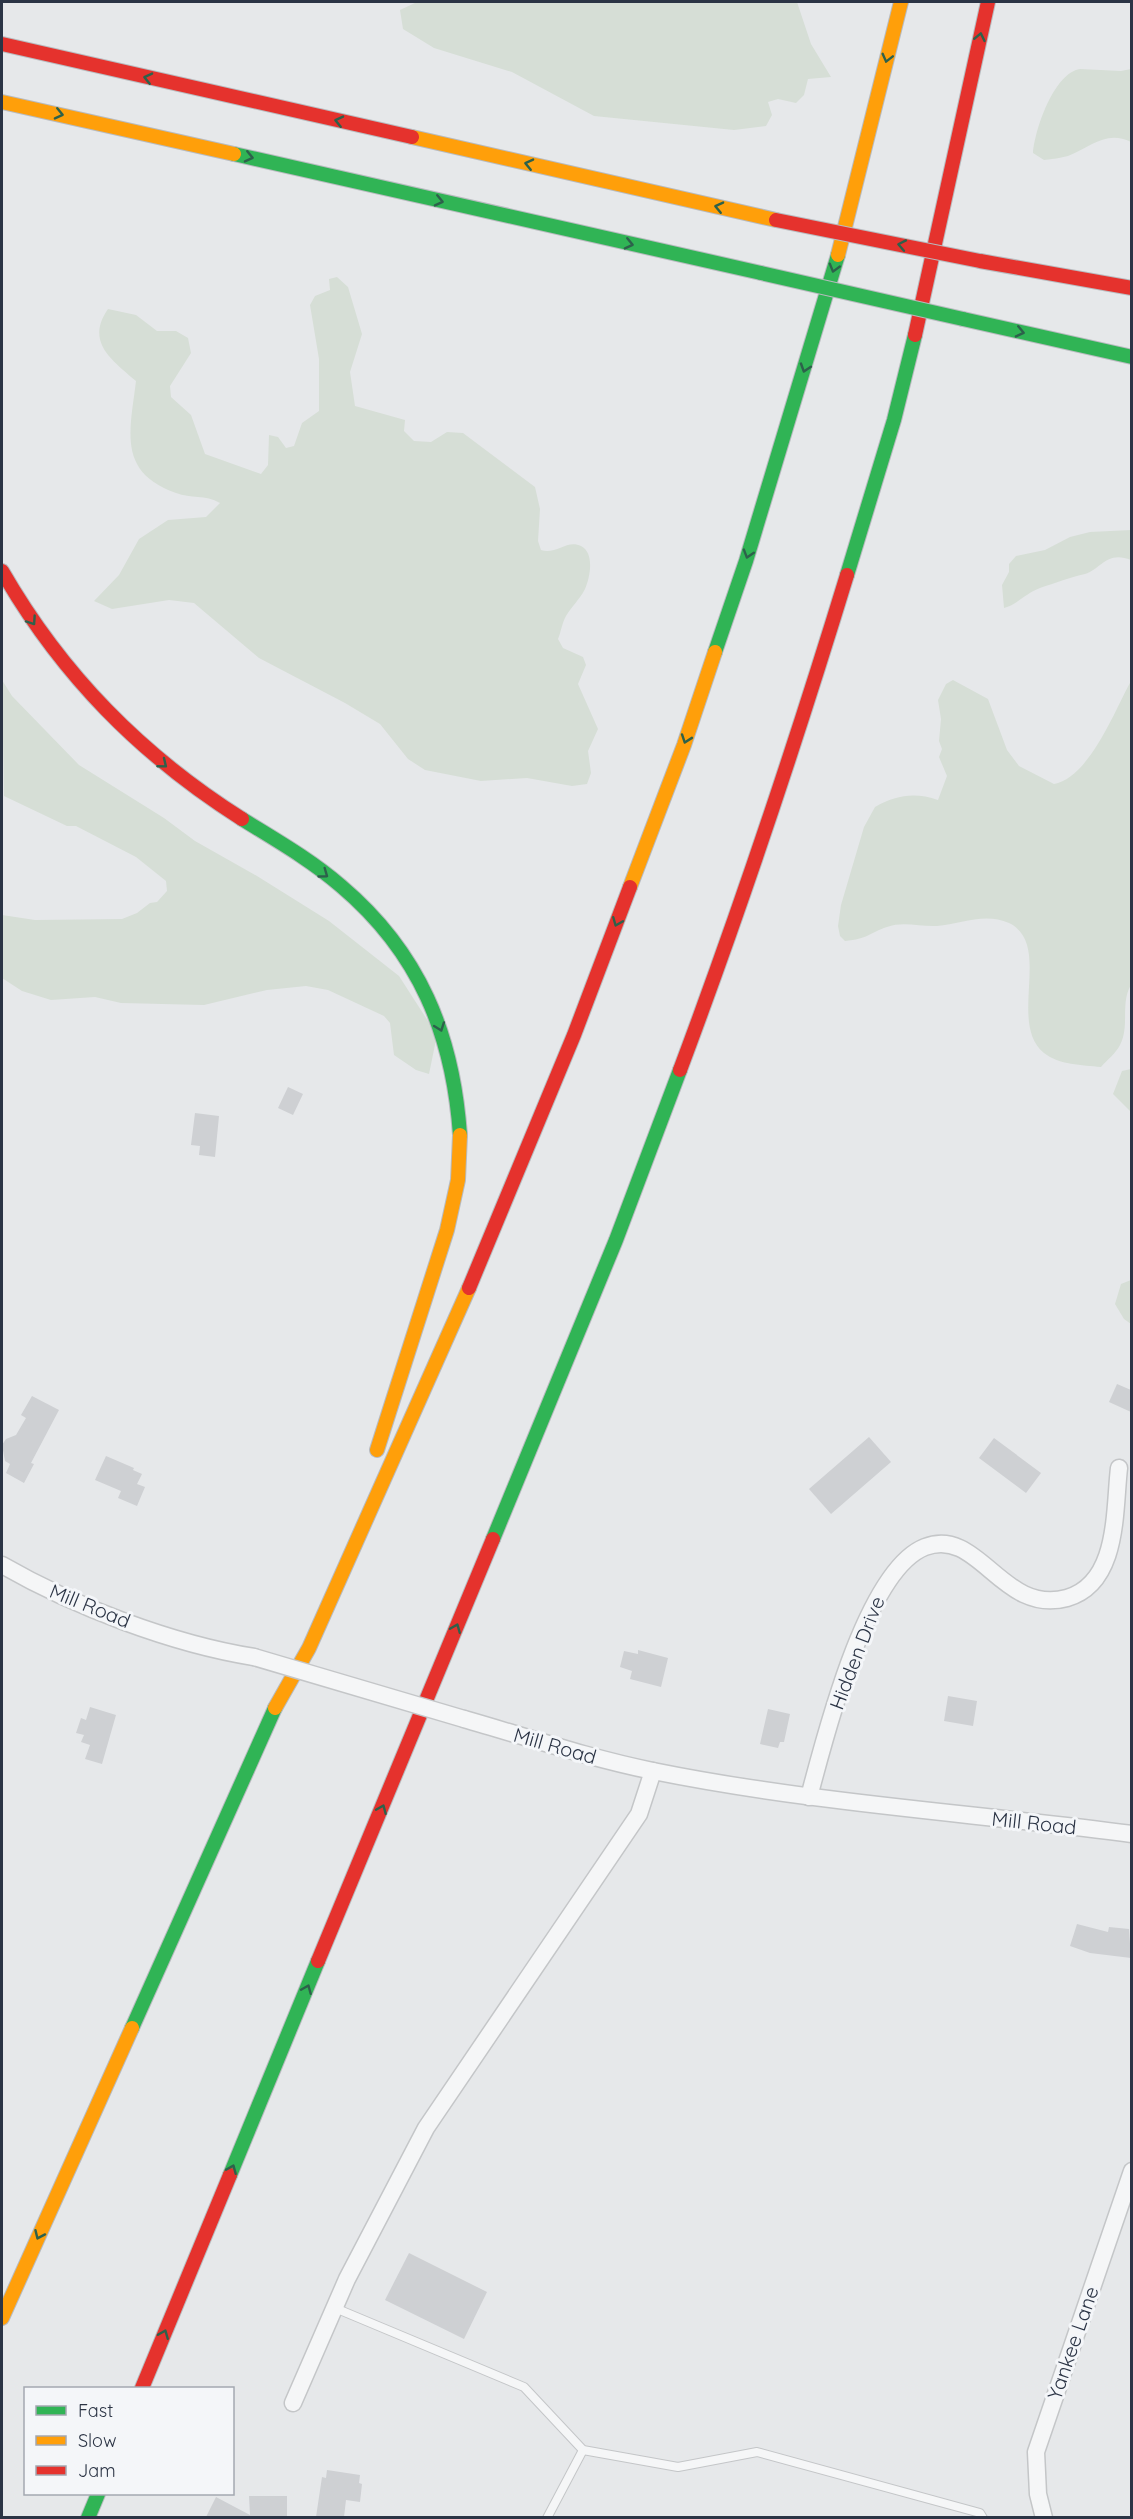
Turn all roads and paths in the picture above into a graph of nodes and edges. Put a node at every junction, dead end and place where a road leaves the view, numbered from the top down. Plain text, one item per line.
1 (901, 2) edge
2 (988, 2) edge
3 (995, 36) dead end
4 (2, 44) edge
5 (2, 102) edge
6 (947, 197) junction
7 (980, 261) junction
8 (1131, 288) edge
9 (1131, 297) edge
10 (1131, 357) edge
11 (2, 571) edge
12 (372, 1462) dead end
13 (1119, 1468) dead end
14 (358, 1504) dead end
15 (2, 1565) edge
16 (309, 1648) junction
17 (653, 1771) junction
18 (809, 1797) junction
19 (1131, 1834) edge
20 (1131, 2171) edge
21 (335, 2308) junction
22 (2, 2318) edge
23 (142, 2387) edge
24 (293, 2403) dead end
25 (583, 2450) junction
26 (97, 2495) edge
27 (88, 2517) edge
28 (547, 2517) edge
29 (983, 2517) edge
30 (1044, 2517) edge

1 -> 16 highway
6 -> 2 highway
3 - 6 highway
7 -> 4 highway, bridge
5 -> 10 highway, bridge
23 -> 6 highway
7 - 8 highway
7 - 9 lane
11 -> 12 highway
13 - 18 street, Hidden Drive
14 - 16 highway
15 - 17 street, Mill Road, bridge
16 -> 22 highway
17 - 18 street, Mill Road
17 - 21 street
18 - 19 street, Mill Road
20 - 30 street, Yankee Lane
21 - 24 street
21 - 25 lane
25 - 28 lane
25 - 29 lane
26 - 27 highway

